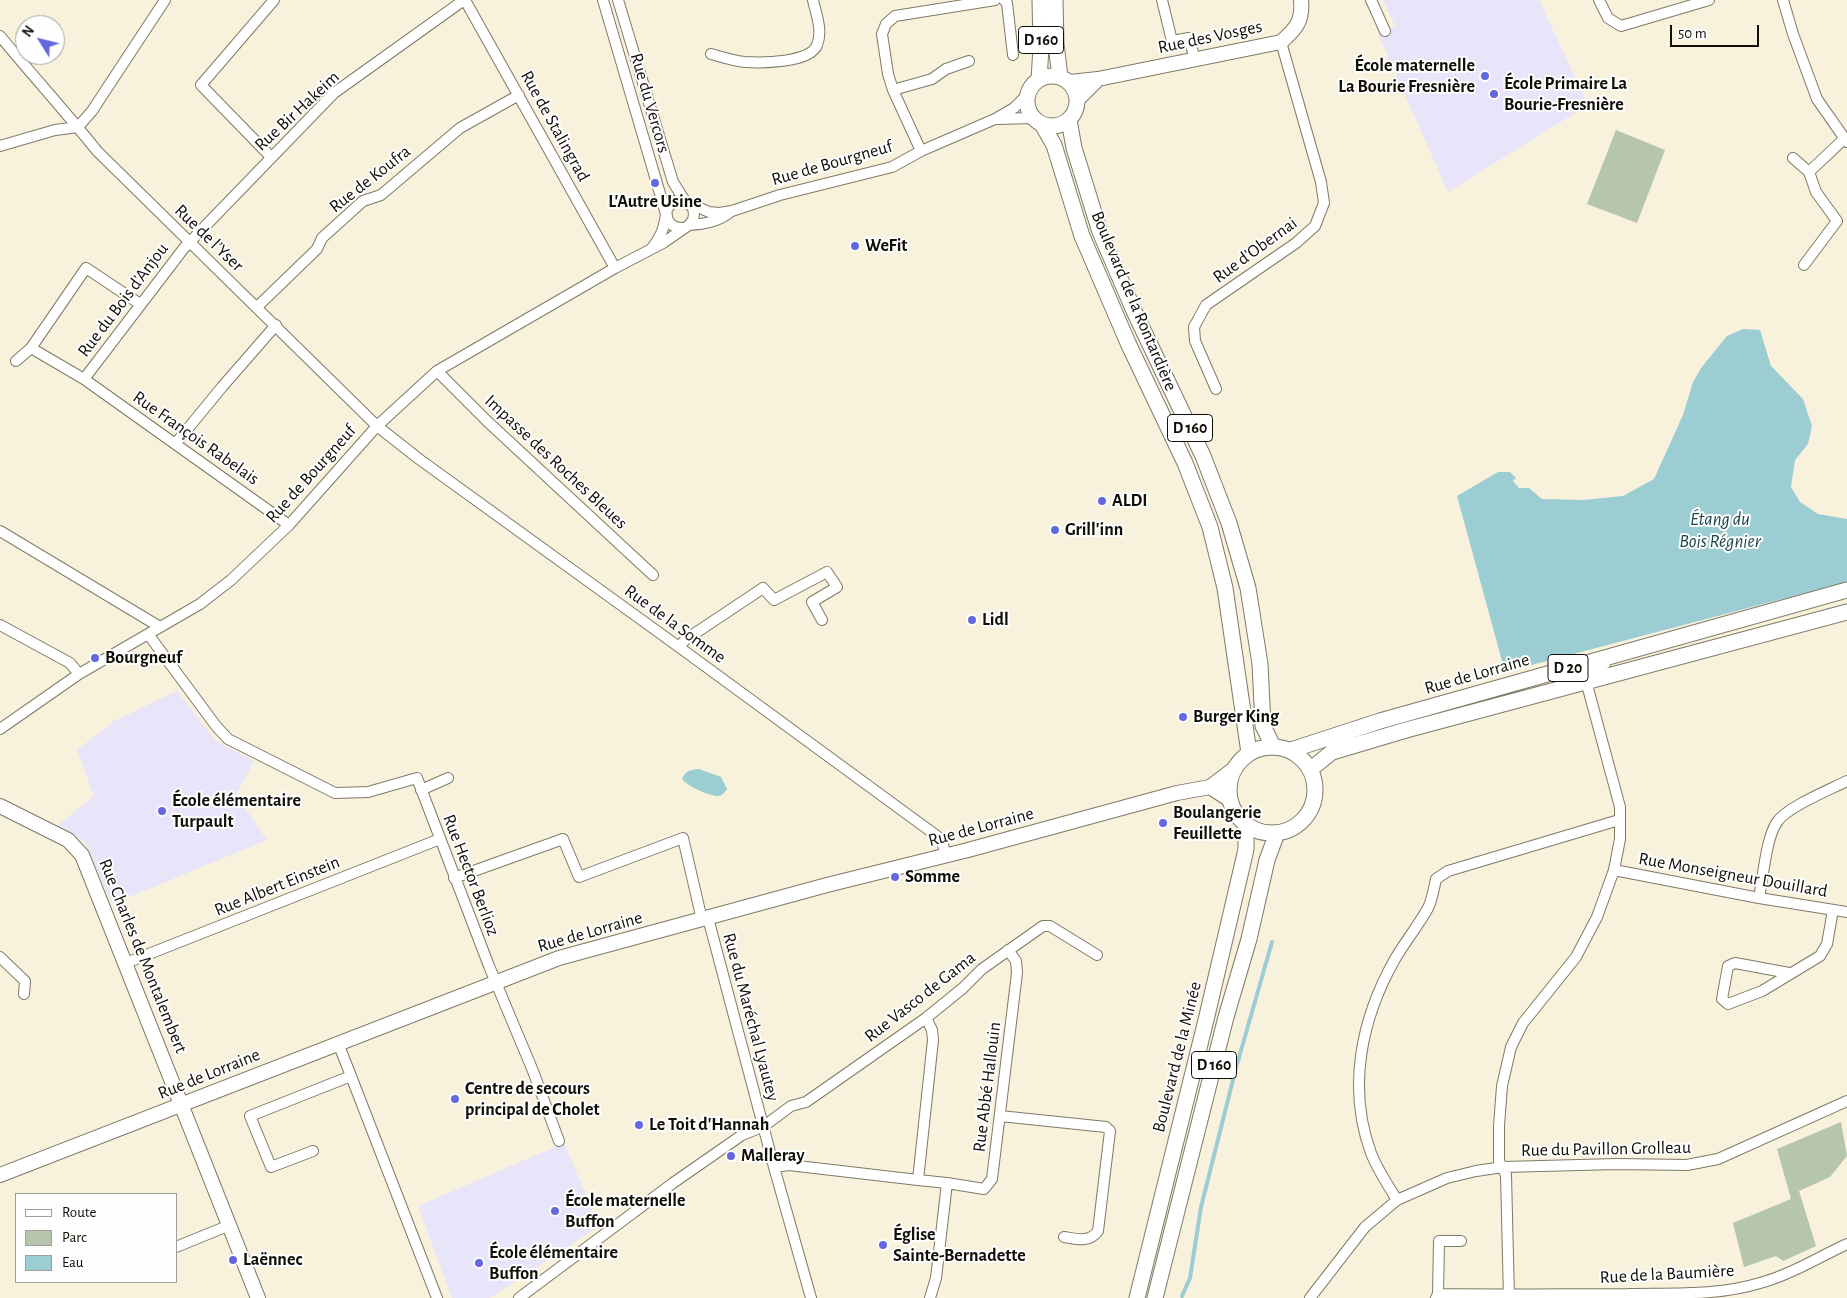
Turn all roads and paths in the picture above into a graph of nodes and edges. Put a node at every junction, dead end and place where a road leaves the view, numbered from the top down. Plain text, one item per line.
1 (165, 0) edge
2 (274, 0) edge
3 (465, 0) edge
4 (603, 0) edge
5 (618, 0) edge
6 (813, 0) edge
7 (995, 0) edge
8 (1004, 0) edge
9 (1040, 0) edge
10 (1055, 0) edge
11 (1162, 0) edge
12 (1301, 0) edge
13 (1371, 0) edge
14 (1600, 0) edge
15 (1708, 0) edge
16 (1783, 0) edge
17 (1385, 31) dead end
18 (0, 36) edge
19 (1281, 42) junction
20 (711, 54) dead end
21 (1014, 55) dead end
22 (1194, 60) junction
23 (969, 61) dead end
24 (1065, 79) junction
25 (1098, 79) junction
26 (1039, 80) junction
27 (893, 90) junction
28 (518, 95) junction
29 (1027, 95) junction
30 (1077, 100) junction
31 (995, 119) junction
32 (1069, 120) junction
33 (1038, 122) junction
34 (78, 127) junction
35 (1846, 141) edge
36 (0, 146) edge
37 (921, 152) junction
38 (271, 157) junction
39 (1793, 158) dead end
40 (1809, 172) junction
41 (689, 203) junction
42 (732, 211) junction
43 (666, 214) junction
44 (686, 227) junction
45 (190, 242) junction
46 (651, 248) junction
47 (1804, 265) dead end
48 (616, 268) junction
49 (140, 304) junction
50 (257, 307) junction
51 (276, 325) junction
52 (31, 348) junction
53 (16, 361) dead end
54 (437, 371) junction
55 (84, 379) junction
56 (1216, 389) dead end
57 (378, 426) junction
58 (176, 443) junction
59 (289, 525) junction
60 (0, 531) edge
61 (653, 574) dead end
62 (1847, 590) edge
63 (1847, 612) edge
64 (822, 620) dead end
65 (0, 625) edge
66 (160, 627) junction
67 (148, 634) junction
68 (1663, 642) junction
69 (679, 647) junction
70 (79, 674) junction
71 (1586, 682) junction
72 (3, 723) edge
73 (1273, 746) junction
74 (1291, 750) junction
75 (1250, 753) junction
76 (1235, 768) junction
77 (1311, 769) junction
78 (448, 778) dead end
79 (1847, 782) edge
80 (1210, 786) junction
81 (421, 790) junction
82 (1230, 800) junction
83 (0, 806) edge
84 (1619, 820) junction
85 (1246, 825) junction
86 (1277, 833) junction
87 (440, 839) junction
88 (946, 855) junction
89 (1614, 870) junction
90 (454, 878) junction
91 (1759, 898) junction
92 (1833, 910) junction
93 (1847, 912) edge
94 (705, 919) junction
95 (1008, 950) junction
96 (1097, 955) dead end
97 (0, 957) edge
98 (126, 964) junction
99 (1790, 973) junction
100 (497, 982) junction
101 (24, 994) dead end
102 (926, 1018) junction
103 (338, 1043) junction
104 (351, 1076) junction
105 (1847, 1101) edge
106 (182, 1105) junction
107 (1000, 1116) junction
108 (764, 1126) junction
109 (559, 1141) dead end
110 (313, 1150) dead end
111 (774, 1167) junction
112 (1503, 1167) junction
113 (0, 1175) edge
114 (918, 1180) junction
115 (947, 1183) junction
116 (1396, 1200) junction
117 (230, 1225) junction
118 (1064, 1237) dead end
119 (1461, 1241) dead end
120 (1847, 1244) edge
121 (178, 1246) edge
122 (1437, 1296) edge
123 (1509, 1297) edge
124 (258, 1298) edge
125 (437, 1298) edge
126 (519, 1298) edge
127 (811, 1298) edge
128 (930, 1298) edge
129 (1137, 1298) edge
130 (1155, 1298) edge
131 (1310, 1298) edge

1 - 34 street
2 - 38 street
3 - 28 street, Rue de Stalingrad
3 - 38 street, Rue Bir Hakeim
4 - 43 street, Rue du Vercors
5 - 41 street, Rue du Vercors
6 - 20 street
7 - 27 street
8 - 21 street
9 - 26 main road, D 160
10 - 24 main road, D 160
11 - 22 street
12 - 19 main road, Rue des Vosges
13 - 17 street
14 - 15 street
16 - 35 street
18 - 34 street, Rue de l’Yser
19 - 22 main road, Rue des Vosges
19 - 56 street, Rue d’Obernai
22 - 25 main road, Rue des Vosges
23 - 27 street
24 - 25 main road, Rue des Vosges
24 - 26 main road
24 - 30 main road
25 - 30 main road
26 - 29 main road
27 - 37 street
28 - 48 street, Rue de Stalingrad
28 - 50 street, Rue de Koufra
29 - 31 street, Rue de Bourgneuf
29 - 33 main road
30 - 32 main road
31 - 33 street, Rue de Bourgneuf
31 - 37 street, Rue de Bourgneuf
32 - 33 main road
32 - 73 main road, Boulevard de la Rontardière / D 160
33 - 75 main road, Boulevard de la Rontardière / D 160
34 - 36 street
34 - 45 street, Rue de l’Yser
35 - 40 street
37 - 42 street, Rue de Bourgneuf
38 - 45 street, Rue Bir Hakeim
39 - 40 street
40 - 47 street
41 - 42 street, Rue de Bourgneuf
41 - 43 street
41 - 44 street
42 - 44 street, Rue de Bourgneuf
43 - 44 street
43 - 46 street, Rue de Bourgneuf
44 - 46 street, Rue de Bourgneuf
45 - 49 street, Rue du Bois d’Anjou
45 - 50 street, Rue de l’Yser
46 - 48 street, Rue de Bourgneuf
48 - 54 street, Rue de Bourgneuf
49 - 52 street
49 - 55 street, Rue du Bois d’Anjou
50 - 51 street, Rue de l’Yser
51 - 57 street, Rue de l’Yser
51 - 58 street
52 - 53 street
52 - 55 street, Rue François Rabelais
54 - 57 street, Rue de Bourgneuf
54 - 61 street, Impasse des Roches Bleues
55 - 58 street, Rue François Rabelais
57 - 59 street, Rue de Bourgneuf
57 - 69 street, Rue de la Somme
58 - 59 street, Rue François Rabelais
59 - 66 street, Rue de Bourgneuf
60 - 66 street
62 - 68 main road, Rue de Lorraine / D 20
63 - 71 main road, Rue de Lorraine / D 20
64 - 69 street
65 - 70 street
66 - 67 street, Rue de Bourgneuf
67 - 70 street, Rue de Bourgneuf
67 - 81 street, Rue Hector Berlioz
68 - 71 street
68 - 74 main road, Rue de Lorraine / D 20
69 - 88 street, Rue de la Somme
70 - 72 street, Rue de Bourgneuf
71 - 77 main road, Rue de Lorraine / D 20
71 - 84 street
73 - 74 main road
73 - 75 main road
74 - 77 main road
75 - 76 main road
76 - 80 main road, Rue de Lorraine
76 - 82 main road
77 - 86 main road
78 - 81 street
79 - 91 street
80 - 82 main road
80 - 88 main road, Rue de Lorraine
81 - 87 street, Rue Hector Berlioz
82 - 85 main road
83 - 98 main road, Rue Charles de Montalembert
84 - 89 street
84 - 116 street
85 - 86 main road
85 - 129 main road, Boulevard de la Minée / D 160
86 - 130 main road, D 160
87 - 90 street, Rue Hector Berlioz
87 - 98 street, Rue Albert Einstein
88 - 94 main road, Rue de Lorraine
89 - 91 street, Rue Monseigneur Douillard
89 - 112 street
90 - 94 street, Rue du Maréchal Lyautey
90 - 100 street, Rue Hector Berlioz
91 - 92 street, Rue Monseigneur Douillard
92 - 93 street, Rue Monseigneur Douillard
92 - 99 street
94 - 100 main road, Rue de Lorraine
94 - 108 street, Rue du Maréchal Lyautey
95 - 96 street, Rue Vasco de Gama
95 - 102 street, Rue Vasco de Gama
95 - 107 street, Rue Abbé Hallouin
97 - 101 street
98 - 106 main road, Rue Charles de Montalembert
99 - 99 street
100 - 103 main road, Rue de Lorraine
100 - 109 street, Rue Hector Berlioz
102 - 108 street, Rue Vasco de Gama
102 - 114 street
103 - 104 street
103 - 106 main road, Rue de Lorraine
104 - 110 street
104 - 125 street
105 - 112 street, Rue du Pavillon Grolleau
106 - 113 main road, Rue de Lorraine
106 - 117 main road, Rue Charles de Montalembert
107 - 115 street, Rue Abbé Hallouin
107 - 118 street
108 - 111 street, Rue du Maréchal Lyautey
108 - 126 street, Rue Vasco de Gama
111 - 114 street
111 - 127 street, Rue du Maréchal Lyautey
112 - 116 street, Rue du Pavillon Grolleau
112 - 123 street
114 - 115 street
115 - 128 street
116 - 131 street, Rue du Pavillon Grolleau
117 - 121 street
117 - 124 main road, Rue Charles de Montalembert
119 - 122 street
120 - 123 street, Rue de la Baumière
122 - 123 street, Rue de la Baumière

